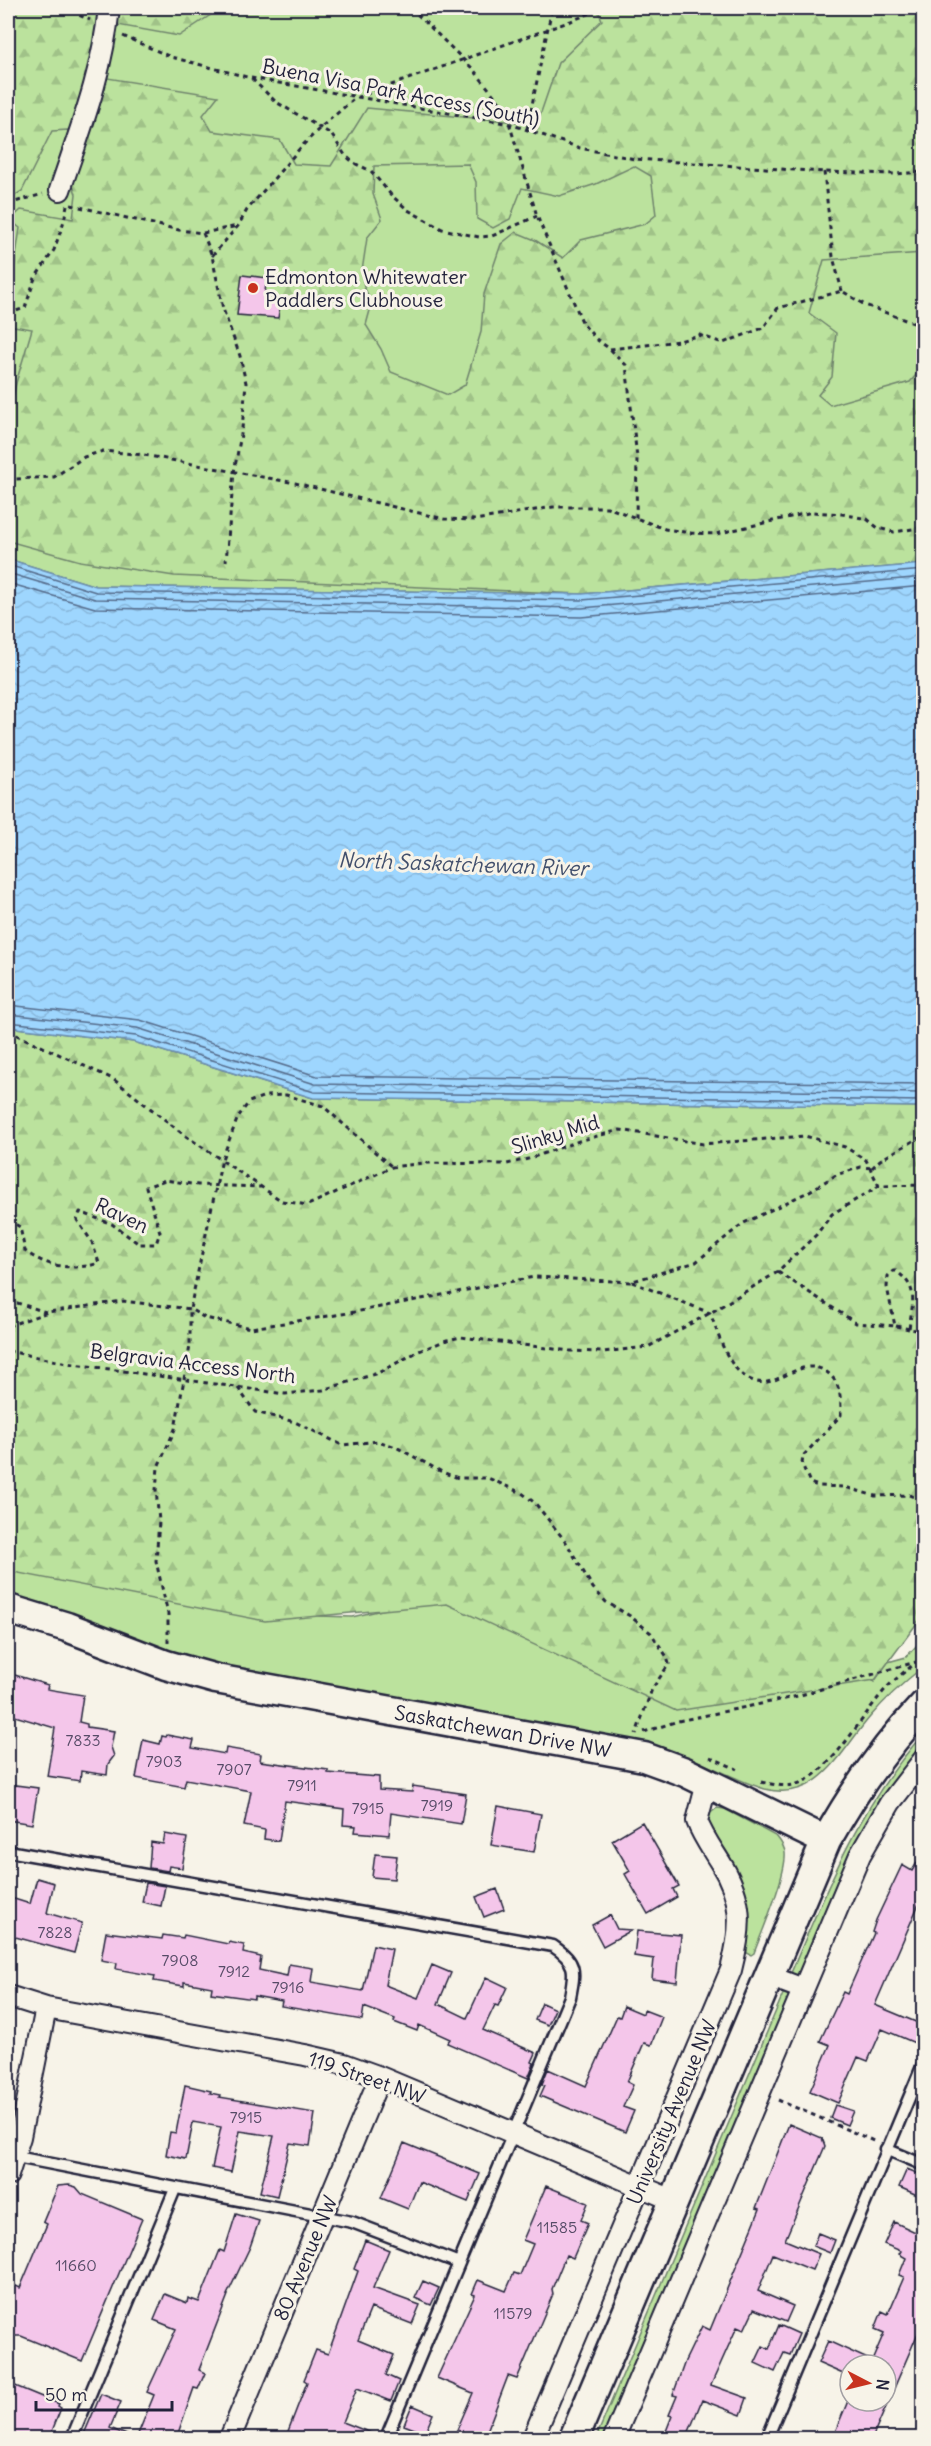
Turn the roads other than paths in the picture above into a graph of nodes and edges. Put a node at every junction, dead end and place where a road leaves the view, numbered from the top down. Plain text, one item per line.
1 (109, 8) edge
2 (63, 197) road end
3 (8, 1609) edge
4 (924, 1705) edge
5 (924, 1759) edge
6 (707, 1783) junction
7 (826, 1841) junction
8 (8, 1851) edge
9 (769, 1976) junction
10 (803, 1989) junction
11 (8, 1996) edge
12 (46, 2008) junction
13 (924, 2062) edge
14 (380, 2077) junction
15 (513, 2133) junction
16 (887, 2148) junction
17 (10, 2162) edge
18 (924, 2165) edge
19 (639, 2186) junction
20 (175, 2189) junction
21 (675, 2200) junction
22 (322, 2217) junction
23 (459, 2263) junction
24 (72, 2439) edge
25 (230, 2439) edge
26 (386, 2439) edge
27 (533, 2439) edge
28 (574, 2439) edge
29 (614, 2439) edge
30 (767, 2439) edge

1 - 2 street
3 - 6 street, Saskatchewan Drive NW
4 - 7 street
5 - 10 street
6 - 7 street, Saskatchewan Drive NW
6 - 19 street, University Avenue NW
7 - 9 street, University Avenue NW
8 - 15 lane
9 - 10 street
9 - 21 street, University Avenue NW
10 - 29 street
11 - 12 street, 119 Street NW
12 - 14 street, 119 Street NW
12 - 17 street
13 - 16 lane
14 - 15 street, 119 Street NW
14 - 22 street, 80 Avenue NW
15 - 19 street, 119 Street NW
15 - 23 lane
16 - 18 lane
16 - 30 lane
17 - 20 lane
19 - 21 street, 119 Street NW
19 - 27 street, University Avenue NW
20 - 22 lane
20 - 24 lane
21 - 28 street, University Avenue NW
22 - 23 lane
22 - 25 street, 80 Avenue NW
23 - 26 lane

